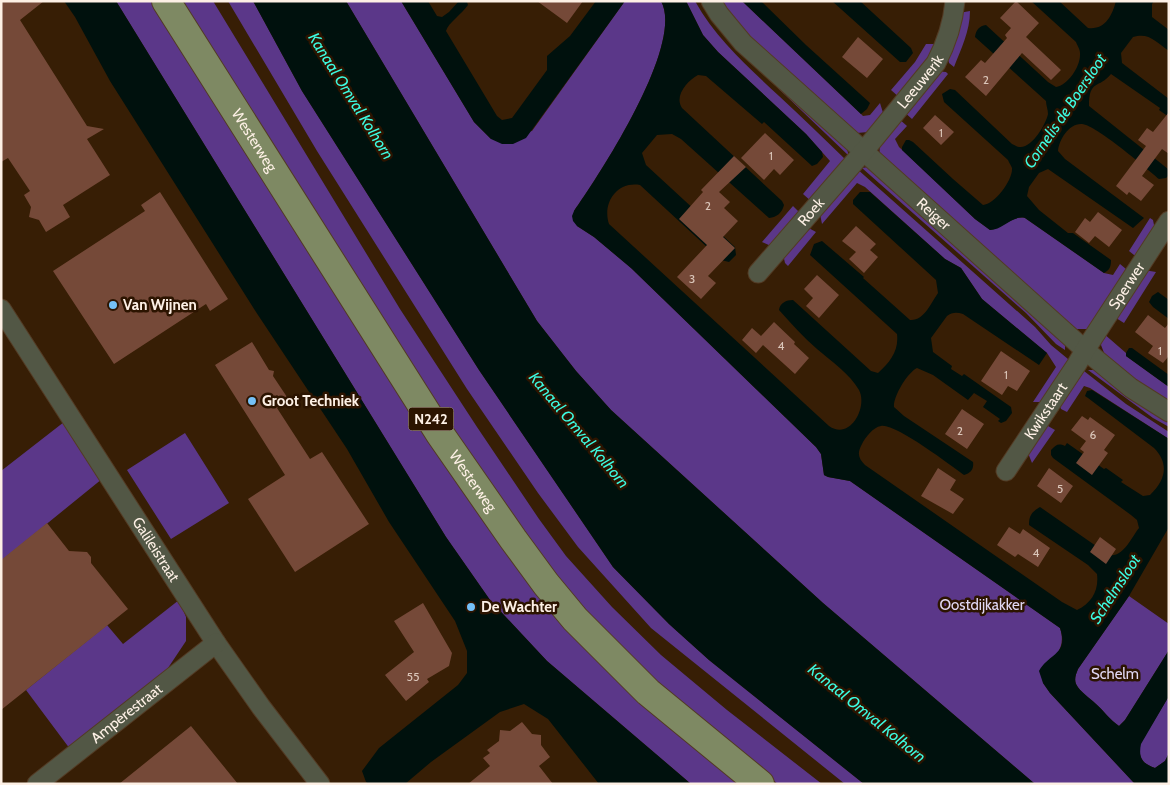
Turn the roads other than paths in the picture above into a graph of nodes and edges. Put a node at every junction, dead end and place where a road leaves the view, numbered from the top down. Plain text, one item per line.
1 (166, 1) edge
2 (711, 1) edge
3 (955, 1) edge
4 (864, 151) junction
5 (1169, 221) edge
6 (758, 273) dead end
7 (1, 309) edge
8 (1085, 350) junction
9 (1169, 412) edge
10 (1006, 471) dead end
11 (216, 643) junction
12 (37, 784) edge
13 (320, 784) edge
14 (760, 784) edge

1 - 14 main road, Westerweg / N242
2 - 4 street, Reiger
3 - 4 street, Leeuwerik
4 - 6 street, Roek
4 - 8 street, Reiger
5 - 8 street, Sperwer
7 - 11 street, Galileistraat
8 - 9 street, Reiger
8 - 10 street, Kwikstaart
11 - 12 street, Ampèrestraat
11 - 13 street, Galileistraat

